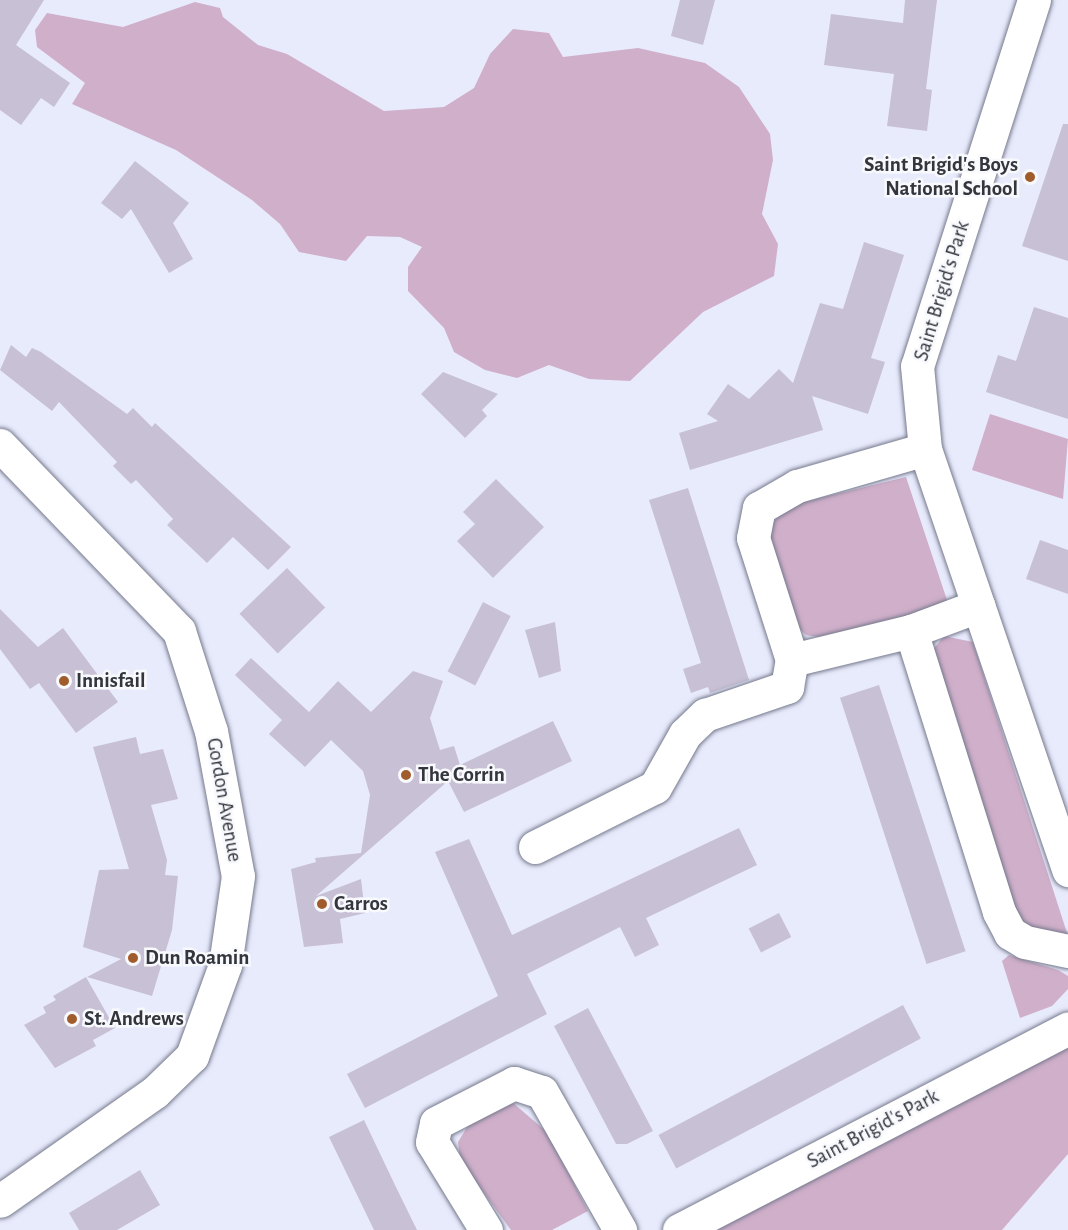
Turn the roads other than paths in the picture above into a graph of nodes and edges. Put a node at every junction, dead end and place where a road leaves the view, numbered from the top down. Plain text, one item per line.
1 (1034, 0) edge
2 (0, 445) edge
3 (925, 449) junction
4 (978, 606) junction
5 (910, 631) junction
6 (792, 668) junction
7 (535, 848) dead end
8 (1068, 870) edge
9 (1068, 951) edge
10 (1068, 1028) edge
11 (0, 1201) edge
12 (486, 1230) edge
13 (620, 1230) edge
14 (679, 1230) edge

1 - 3 street, Saint Brigid's Park
2 - 11 street, Gordon Avenue
3 - 4 street, Saint Brigid's Park
3 - 6 street
4 - 5 street
4 - 8 street, Saint Brigid's Park
5 - 6 street
5 - 9 street
6 - 7 street
10 - 14 street, Saint Brigid's Park
12 - 13 street

